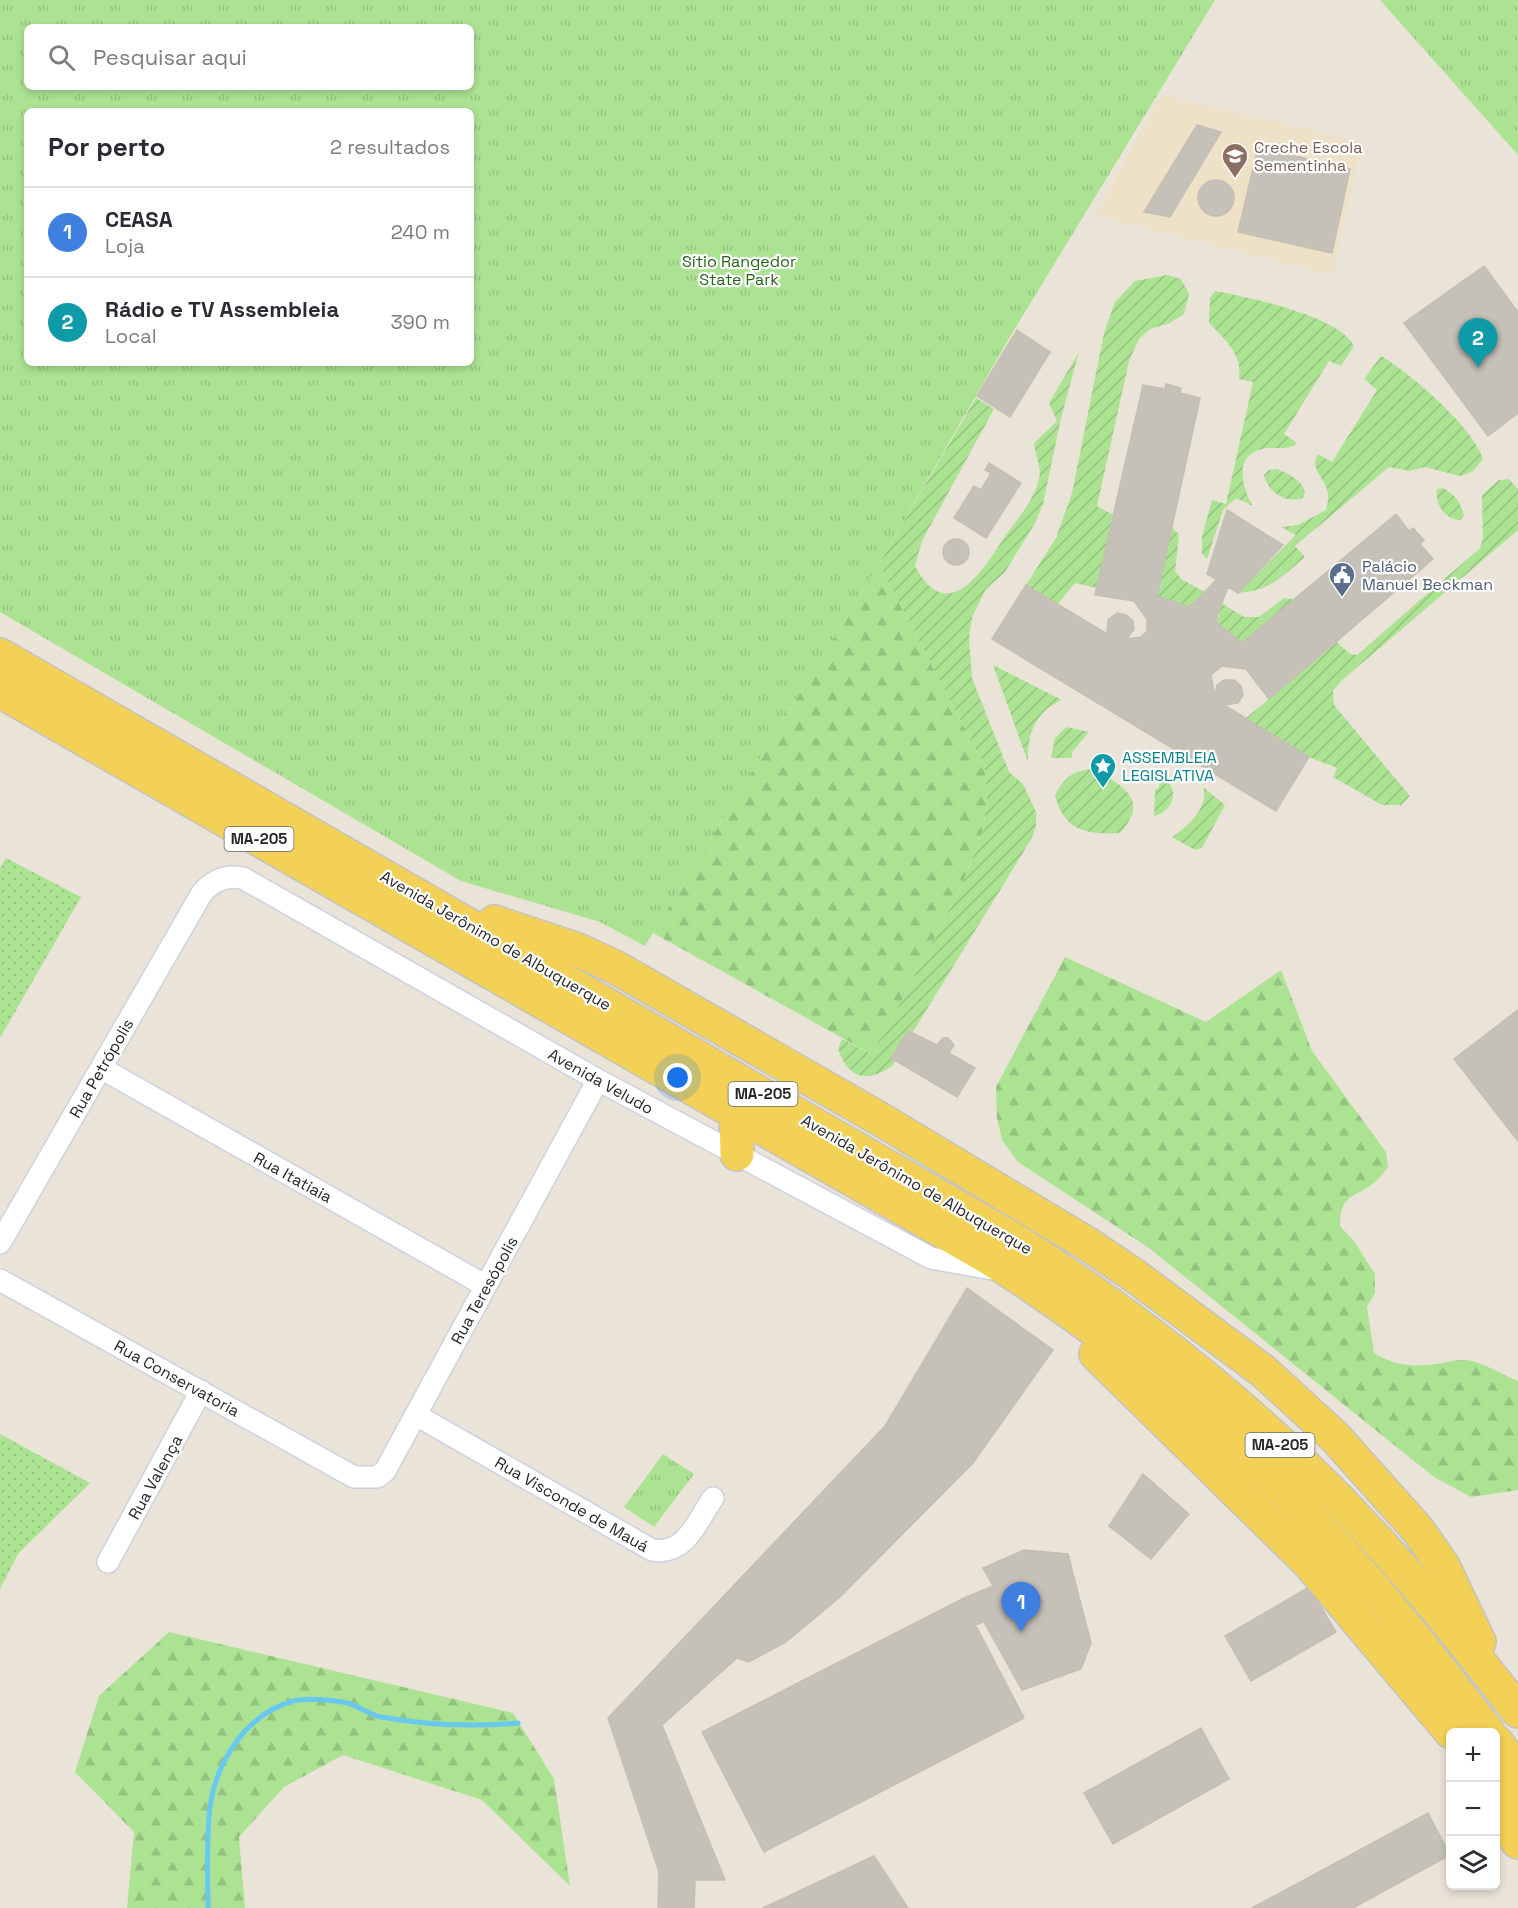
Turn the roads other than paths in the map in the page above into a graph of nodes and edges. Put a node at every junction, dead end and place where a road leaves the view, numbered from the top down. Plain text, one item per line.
1 (0, 655) edge
2 (0, 691) edge
3 (202, 893) joint
4 (429, 902) junction
5 (547, 940) junction
6 (514, 951) junction
7 (517, 987) junction
8 (101, 1068) junction
9 (598, 1080) junction
10 (736, 1113) junction
11 (737, 1154) junction
12 (0, 1243) edge
13 (1013, 1273) junction
14 (0, 1280) edge
15 (486, 1286) junction
16 (201, 1392) junction
17 (416, 1415) junction
18 (354, 1477) joint
19 (713, 1498) dead end
20 (108, 1562) dead end
21 (1513, 1704) edge
22 (1448, 1728) edge
23 (1485, 1728) edge
24 (1500, 1747) edge
25 (1518, 1771) edge
26 (1498, 1782) edge
27 (1518, 1802) edge
28 (1500, 1817) edge
29 (1518, 1842) edge

1 - 4 main road, Avenida Jerônimo de Albuquerque / MA-205
2 - 7 main road, Avenida Jerônimo de Albuquerque / MA-205
3 - 8 street, Rua Petrópolis
3 - 9 street, Avenida Veludo
4 - 5 main road
4 - 6 main road, Avenida Jerônimo de Albuquerque / MA-205
5 - 6 main road
5 - 21 main road, MA-205
6 - 7 main road
6 - 21 main road, Avenida Jerônimo de Albuquerque / MA-205
7 - 10 main road, Avenida Jerônimo de Albuquerque / MA-205
8 - 12 street, Rua Petrópolis
8 - 15 street, Rua Itatiaia
9 - 11 street, Avenida Veludo
9 - 15 street, Rua Teresópolis
10 - 11 main road
10 - 13 main road, Avenida Jerônimo de Albuquerque / MA-205
11 - 13 street, Avenida Veludo
13 - 22 main road, Avenida Jerônimo de Albuquerque
13 - 23 main road, Avenida Jerônimo de Albuquerque / MA-205
14 - 16 street, Rua Conservatoria
15 - 17 street, Rua Teresópolis
16 - 18 street, Rua Conservatoria
16 - 20 street, Rua Valença
17 - 18 street, Rua Teresópolis
17 - 19 street, Rua Visconde de Mauá
24 - 25 main road
26 - 27 main road
28 - 29 main road

